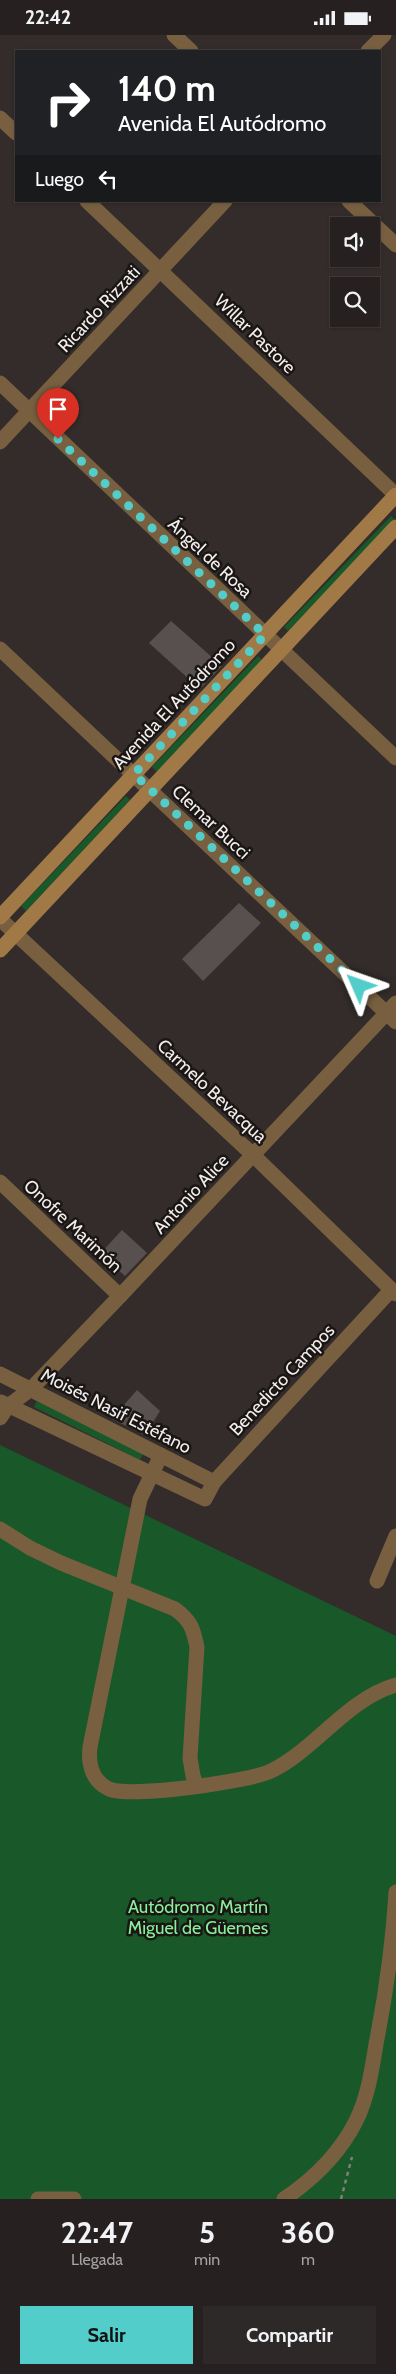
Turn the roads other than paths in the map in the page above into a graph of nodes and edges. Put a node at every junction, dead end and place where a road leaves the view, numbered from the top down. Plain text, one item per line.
1 (174, 35) edge
2 (384, 35) edge
3 (190, 50) edge
4 (369, 50) edge
5 (0, 118) edge
6 (15, 132) edge
7 (89, 202) edge
8 (224, 202) edge
9 (350, 202) edge
10 (396, 245) edge
11 (160, 271) junction
12 (0, 383) edge
13 (29, 411) junction
14 (0, 442) edge
15 (396, 495) edge
16 (396, 527) edge
17 (265, 635) junction
18 (0, 649) edge
19 (282, 651) junction
20 (396, 758) edge
21 (134, 774) junction
22 (150, 789) junction
23 (0, 918) edge
24 (16, 933) junction
25 (0, 950) edge
26 (394, 1012) edge
27 (253, 1155) junction
28 (0, 1182) edge
29 (394, 1292) edge
30 (120, 1296) junction
31 (0, 1374) edge
32 (30, 1389) junction
33 (3, 1408) edge
34 (161, 1455) junction
35 (152, 1473) junction
36 (214, 1482) junction
37 (0, 1529) edge
38 (396, 1536) edge
39 (377, 1581) dead end
40 (120, 1586) junction
41 (396, 1685) edge
42 (197, 1786) junction
43 (396, 1892) edge
44 (38, 2199) edge
45 (74, 2199) edge
46 (284, 2199) edge

1 - 3 street
2 - 4 street
5 - 6 street
7 - 11 street, Willar Pastore
8 - 11 street, Ricardo Rizzati
9 - 10 street
11 - 13 street, Ricardo Rizzati
11 - 15 street, Willar Pastore
12 - 13 street, Ángel de Rosa
13 - 14 street, Ricardo Rizzati
13 - 17 street, Ángel de Rosa
15 - 17 street, Avenida El Autódromo
16 - 19 street
17 - 19 street, Ángel de Rosa
17 - 21 street, Avenida El Autódromo
18 - 21 street, Clemar Bucci
19 - 20 street, Ángel de Rosa
19 - 22 street
21 - 22 street, Clemar Bucci
21 - 23 street, Avenida El Autódromo
22 - 24 street
22 - 26 street, Clemar Bucci
23 - 24 street, Carmelo Bevacqua
24 - 25 street
24 - 27 street, Carmelo Bevacqua
26 - 27 street, Antonio Alice
27 - 29 street, Carmelo Bevacqua
27 - 30 street, Antonio Alice
28 - 30 street, Onofre Marimón
29 - 36 street, Benedicto Campos
30 - 32 street, Antonio Alice
31 - 32 street, Moisés Nasif Estéfano
32 - 33 street, Antonio Alice
32 - 34 street, Moisés Nasif Estéfano
33 - 35 street
34 - 35 street
34 - 36 street, Moisés Nasif Estéfano
35 - 36 street, Benedicto Campos
35 - 40 street
37 - 40 street
38 - 39 street
40 - 42 street
40 - 42 street
41 - 42 street
43 - 46 street
44 - 45 street

